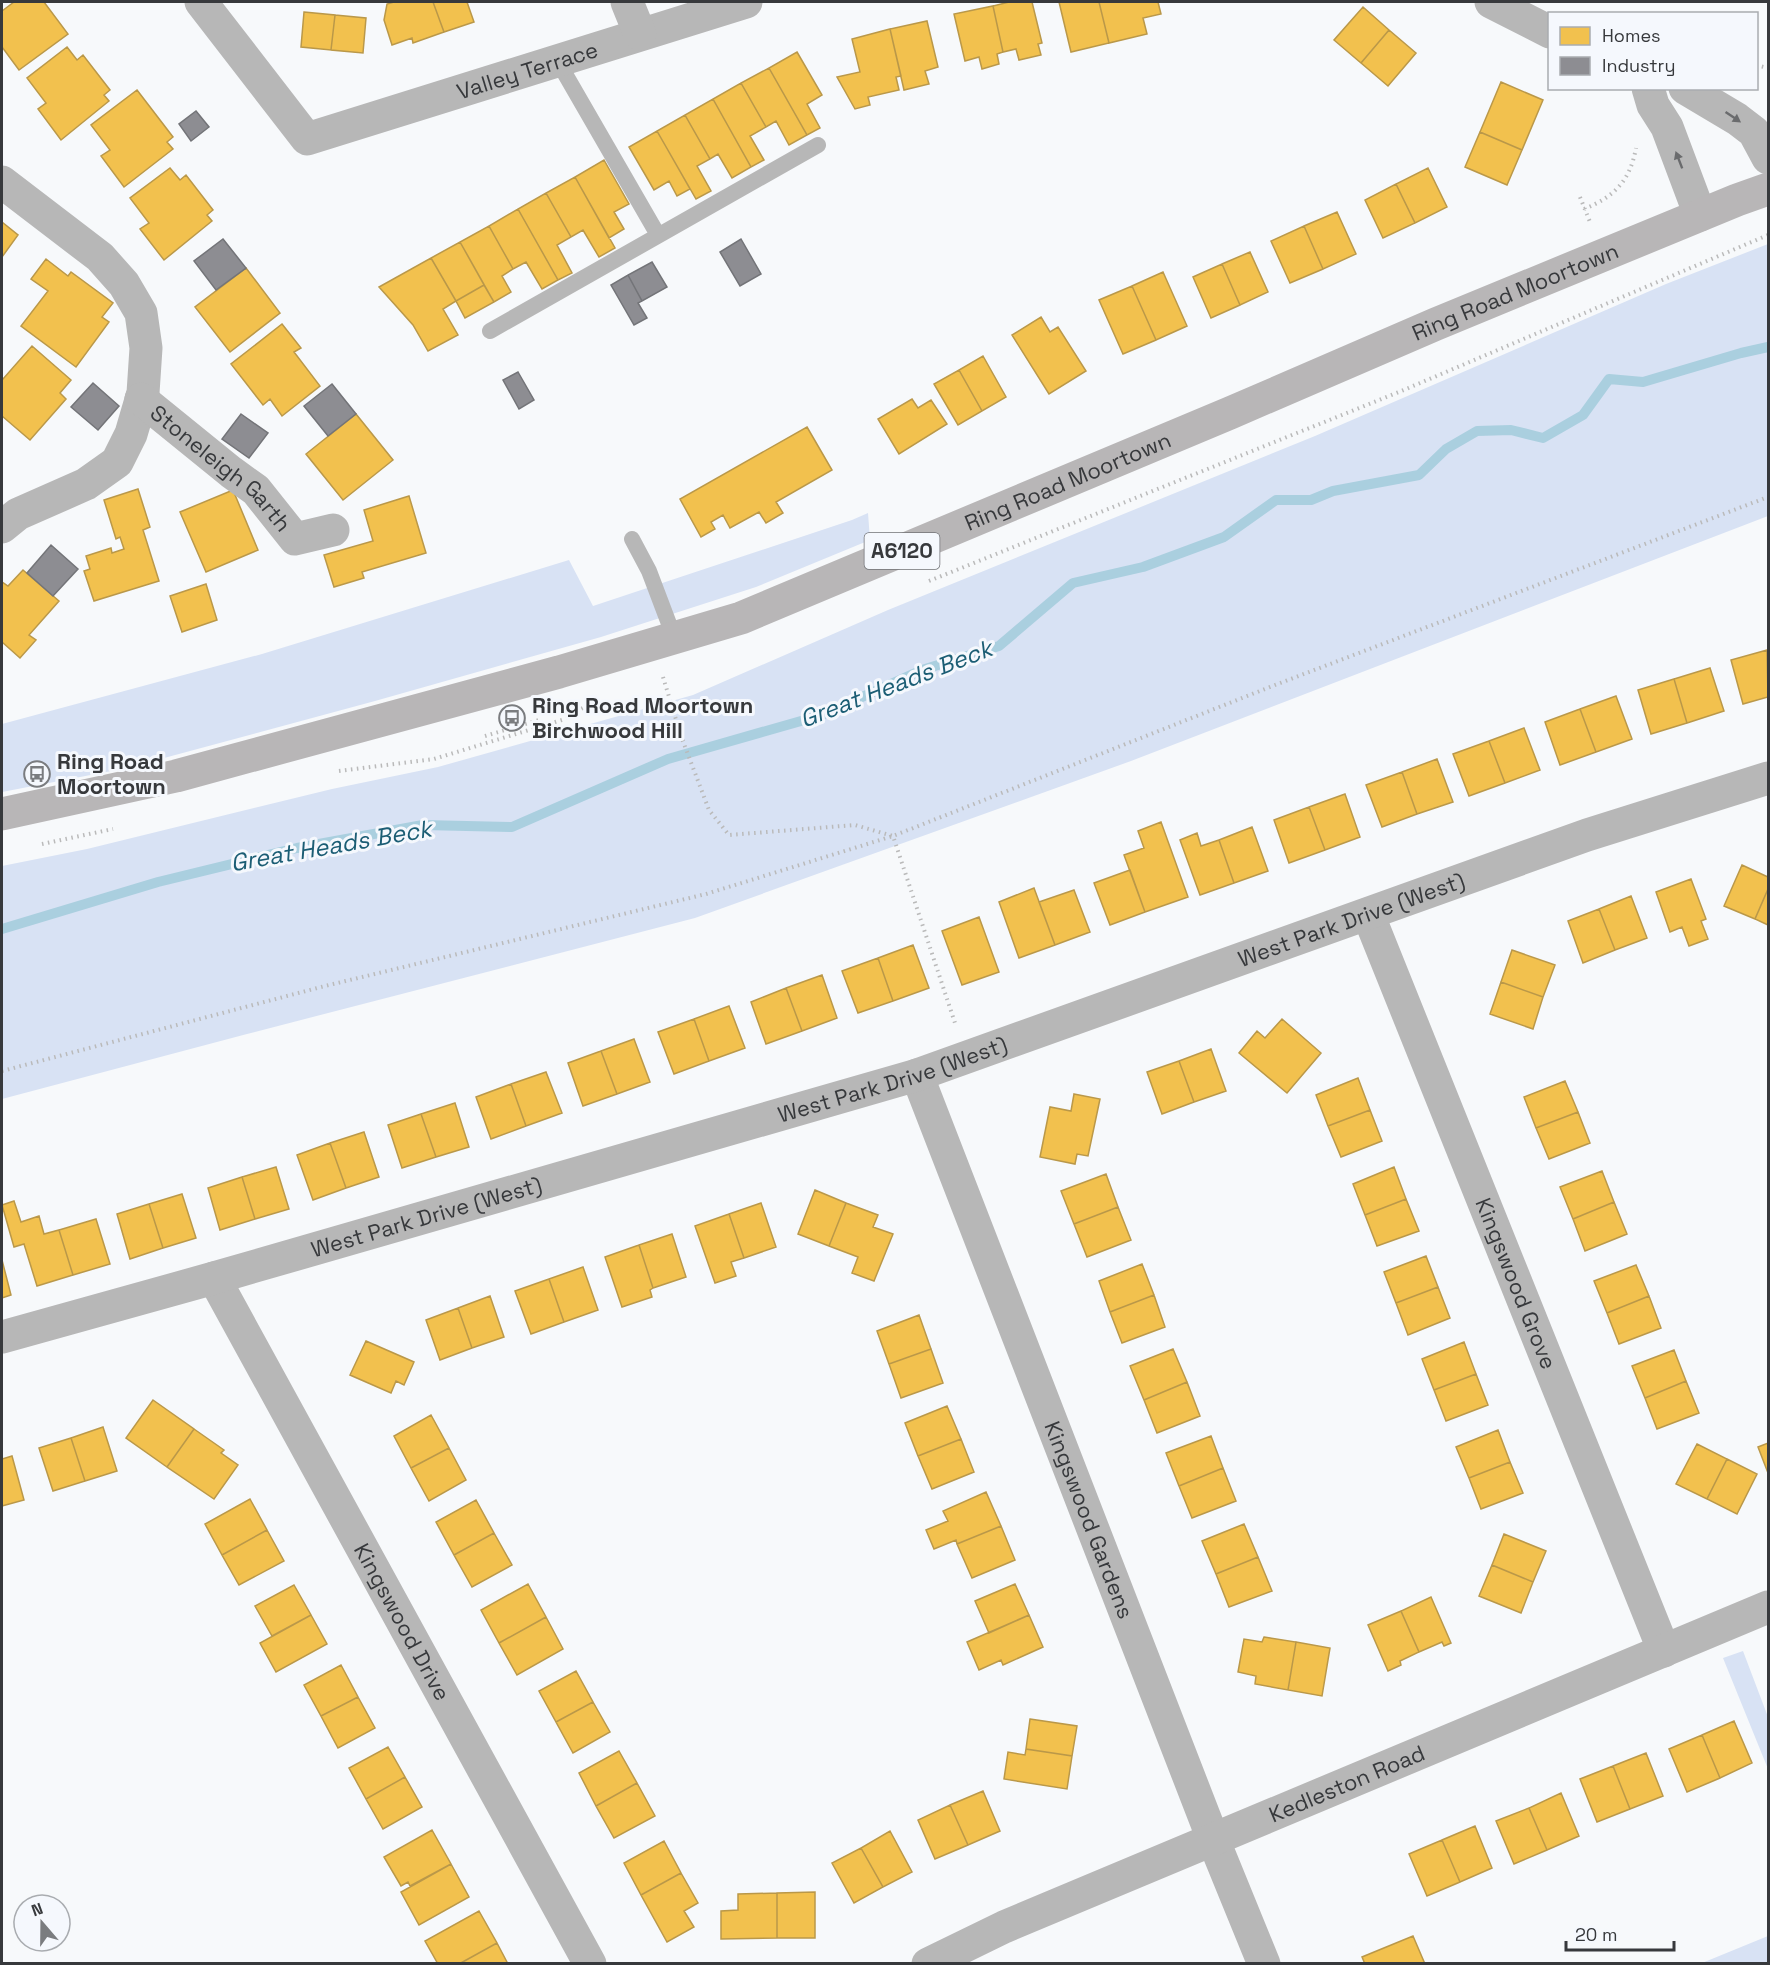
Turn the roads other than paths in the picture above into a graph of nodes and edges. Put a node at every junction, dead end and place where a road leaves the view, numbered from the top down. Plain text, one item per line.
1 (201, 2) edge
2 (627, 2) edge
3 (746, 2) edge
4 (1491, 2) edge
5 (1548, 31) edge
6 (640, 34) junction
7 (557, 60) junction
8 (1649, 90) edge
9 (1688, 90) edge
10 (818, 145) dead end
11 (1768, 159) edge
12 (2, 182) edge
13 (1768, 189) edge
14 (1700, 215) junction
15 (658, 235) junction
16 (490, 331) dead end
17 (141, 399) junction
18 (2, 527) edge
19 (333, 530) dead end
20 (632, 539) dead end
21 (675, 637) junction
22 (1768, 778) edge
23 (2, 814) edge
24 (1368, 914) junction
25 (916, 1075) junction
26 (214, 1278) junction
27 (2, 1337) edge
28 (1768, 1607) edge
29 (1664, 1651) junction
30 (1213, 1839) junction
31 (590, 1964) edge
32 (928, 1964) edge
33 (1264, 1964) edge

1 - 7 street, Valley Terrace
2 - 6 street
3 - 6 street, Valley Terrace
4 - 5 street
6 - 7 street, Valley Terrace
7 - 15 lane
14 -> 8 street
9 -> 11 street
10 - 15 lane
12 - 17 street, Stoneleigh Garth
13 - 14 highway, Ring Road Moortown / A6120
14 - 21 highway, Ring Road Moortown / A6120
15 - 16 lane
17 - 18 street, Stoneleigh Garth
17 - 19 street, Stoneleigh Garth
20 - 21 lane
21 - 23 highway, Ring Road Moortown / A6120
22 - 24 street, West Park Drive (West)
24 - 25 street, West Park Drive (West)
24 - 29 street, Kingswood Grove
25 - 26 street, West Park Drive (West)
25 - 30 street, Kingswood Gardens
26 - 27 street, West Park Drive (West)
26 - 31 street, Kingswood Drive
28 - 29 street, Kedleston Road
29 - 30 street, Kedleston Road
30 - 32 street, Kedleston Road
30 - 33 street, Kingswood Gardens

